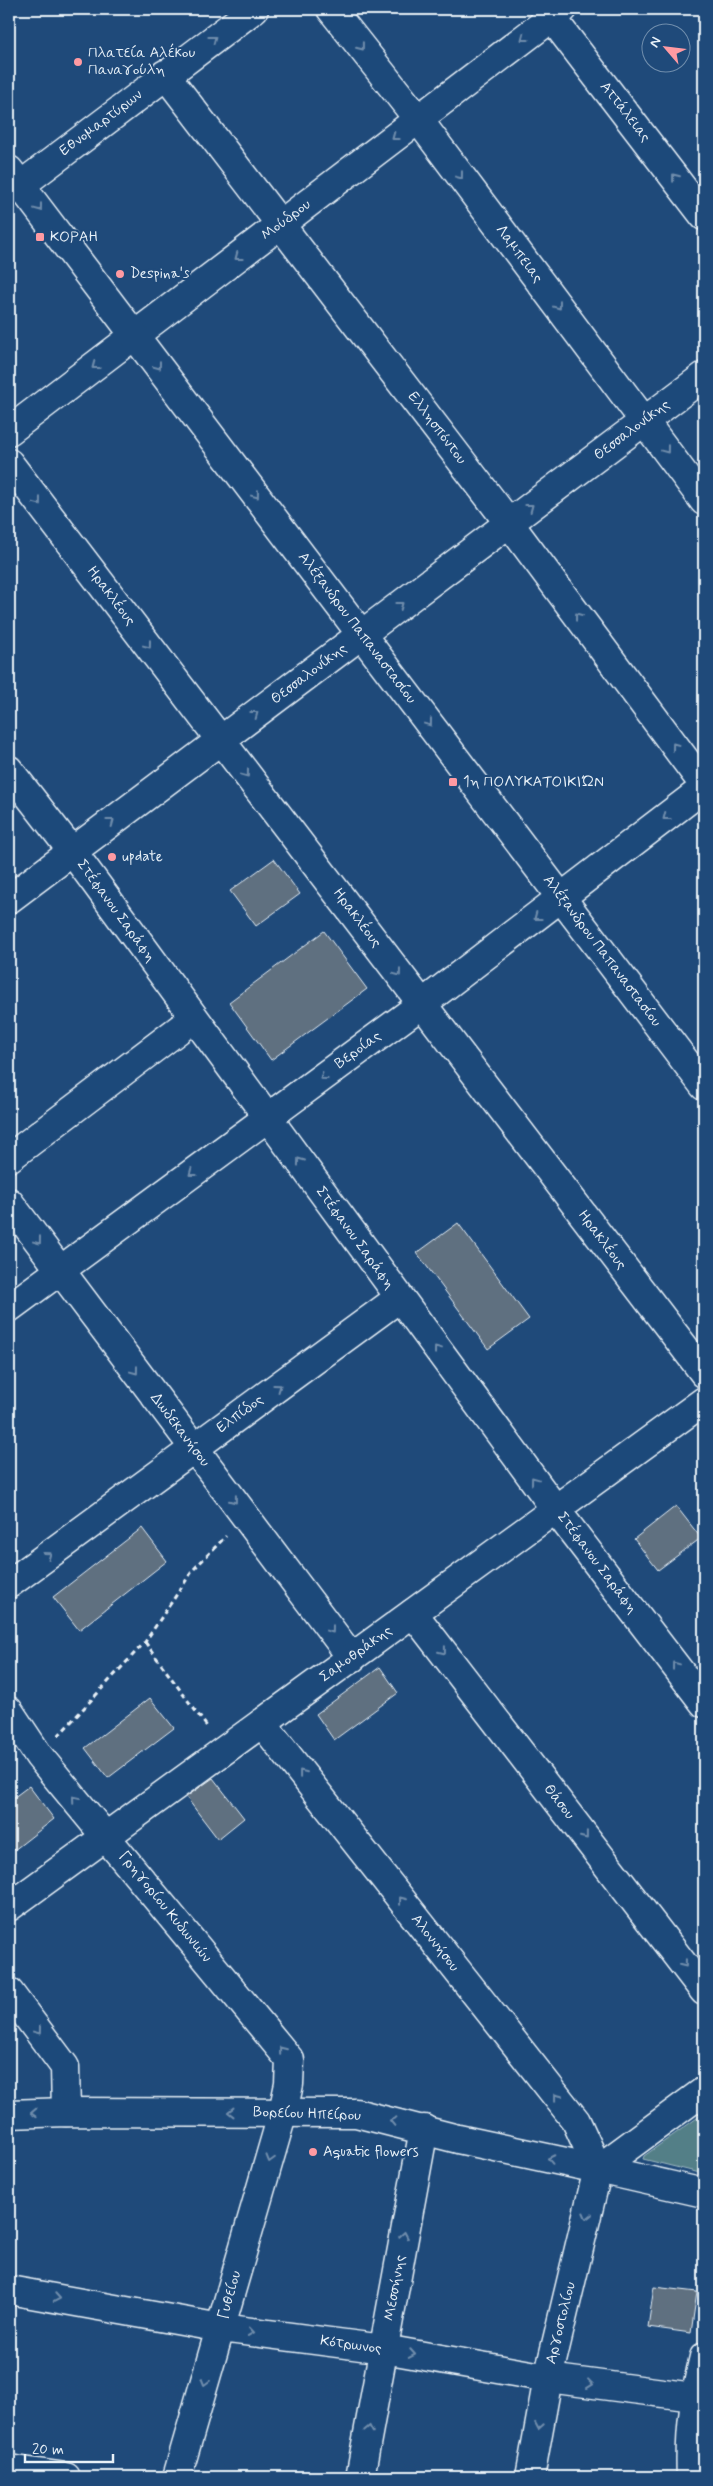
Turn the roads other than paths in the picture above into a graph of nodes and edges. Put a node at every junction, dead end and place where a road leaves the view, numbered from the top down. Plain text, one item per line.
1 (254, 9) edge
2 (331, 9) edge
3 (553, 12) edge
4 (165, 74) junction
5 (418, 119) junction
6 (15, 177) edge
7 (704, 216) edge
8 (281, 223) junction
9 (135, 335) junction
10 (704, 376) edge
11 (645, 421) junction
12 (9, 431) edge
13 (9, 463) edge
14 (704, 500) edge
15 (509, 523) junction
16 (362, 634) junction
17 (220, 740) junction
18 (9, 770) edge
19 (704, 786) edge
20 (72, 851) junction
21 (562, 898) junction
22 (9, 899) edge
23 (422, 1004) junction
24 (194, 1018) junction
25 (704, 1086) edge
26 (268, 1117) junction
27 (9, 1158) edge
28 (9, 1202) edge
29 (60, 1270) junction
30 (399, 1298) junction
31 (9, 1308) edge
32 (704, 1373) edge
33 (704, 1401) edge
34 (194, 1448) junction
35 (556, 1510) junction
36 (9, 1584) edge
37 (413, 1613) junction
38 (352, 1658) junction
39 (704, 1704) edge
40 (9, 1711) edge
41 (262, 1723) junction
42 (107, 1836) junction
43 (9, 1907) edge
44 (704, 1991) edge
45 (9, 1992) edge
46 (704, 2091) edge
47 (66, 2112) junction
48 (283, 2112) junction
49 (9, 2114) edge
50 (424, 2129) junction
51 (598, 2169) junction
52 (704, 2193) edge
53 (9, 2290) edge
54 (221, 2328) junction
55 (384, 2350) junction
56 (704, 2357) edge
57 (548, 2378) junction
58 (694, 2397) junction
59 (9, 2469) edge
60 (66, 2477) edge
61 (177, 2477) edge
62 (360, 2477) edge
63 (530, 2477) edge
64 (691, 2477) edge

4 -> 1 street, Εθνομαρτύρων
2 -> 5 street, Λαμπειας
3 -> 5 street, Μούδρου
7 -> 3 street, Αττάλειας
4 - 6 street, Εθνομαρτύρων
4 - 8 street, Ελλησπόντου
5 -> 8 street, Μούδρου
5 -> 11 street, Λαμπειας
6 -> 9 street, Αλέξανδρου Παπαναστασίου
8 -> 9 street, Μούδρου
8 - 15 street, Ελλησπόντου
9 -> 12 street, Μούδρου
9 -> 16 street, Αλέξανδρου Παπαναστασίου
10 - 11 street, Θεσσαλονίκης
11 -> 14 street, Λαμπειας
15 -> 11 street, Θεσσαλονίκης
13 -> 17 street, Ηρακλέους
16 -> 15 street, Θεσσαλονίκης
19 -> 15 street, Ελλησπόντου
17 -> 16 street, Θεσσαλονίκης
16 -> 21 street, Αλέξανδρου Παπαναστασίου
20 -> 17 street, Θεσσαλονίκης
17 -> 23 street, Ηρακλέους
18 - 20 street, Στέφανου Σαράφη
19 -> 21 street, Βεροίας
20 - 22 street, Θεσσαλονίκης
20 - 24 street, Στέφανου Σαράφη
21 -> 23 street, Βεροίας
21 - 25 street, Αλέξανδρου Παπαναστασίου
23 -> 26 street, Βεροίας
23 - 32 street, Ηρακλέους
24 - 26 street, Στέφανου Σαράφη
24 - 27 street
26 -> 29 street, Βεροίας
30 -> 26 street, Στέφανου Σαράφη
28 -> 29 street, Δωδεκανήσου
29 - 31 street, Βεροίας
29 -> 34 street, Δωδεκανήσου
34 -> 30 street, Ελπίδος
35 -> 30 street, Στέφανου Σαράφη
33 - 35 street, Σαμοθράκης
36 -> 34 street, Ελπίδος
34 -> 38 street, Δωδεκανήσου
35 - 37 street, Σαμοθράκης
39 -> 35 street, Στέφανου Σαράφη
37 - 38 street, Σαμοθράκης
37 -> 44 street, Θάσου
38 - 41 street, Σαμοθράκης
42 -> 40 street, Γρηγορίου Κυδωνιών
41 - 42 street, Σαμοθράκης
51 -> 41 street, Αλοννήσου
42 - 43 street, Σαμοθράκης
48 -> 42 street, Γρηγορίου Κυδωνιών
45 -> 47 street
46 - 51 street
48 -> 47 street, Βορείου Ηπείρου
47 -> 49 street, Βορείου Ηπείρου
50 -> 48 street, Βορείου Ηπείρου
48 -> 54 street, Γυθείου
51 -> 50 street, Βορείου Ηπείρου
55 -> 50 street, Μεσσήνης
51 - 52 street, Βορείου Ηπείρου
51 -> 57 street, Αργοστολίου
53 -> 54 street, Κότρωνος
54 -> 55 street, Κότρωνος
54 -> 61 street, Γυθείου
55 -> 57 street, Κότρωνος
62 -> 55 street, Μεσσήνης
56 - 58 street
57 -> 58 street, Κότρωνος
57 -> 63 street, Αργοστολίου
58 - 64 street
59 - 60 street

